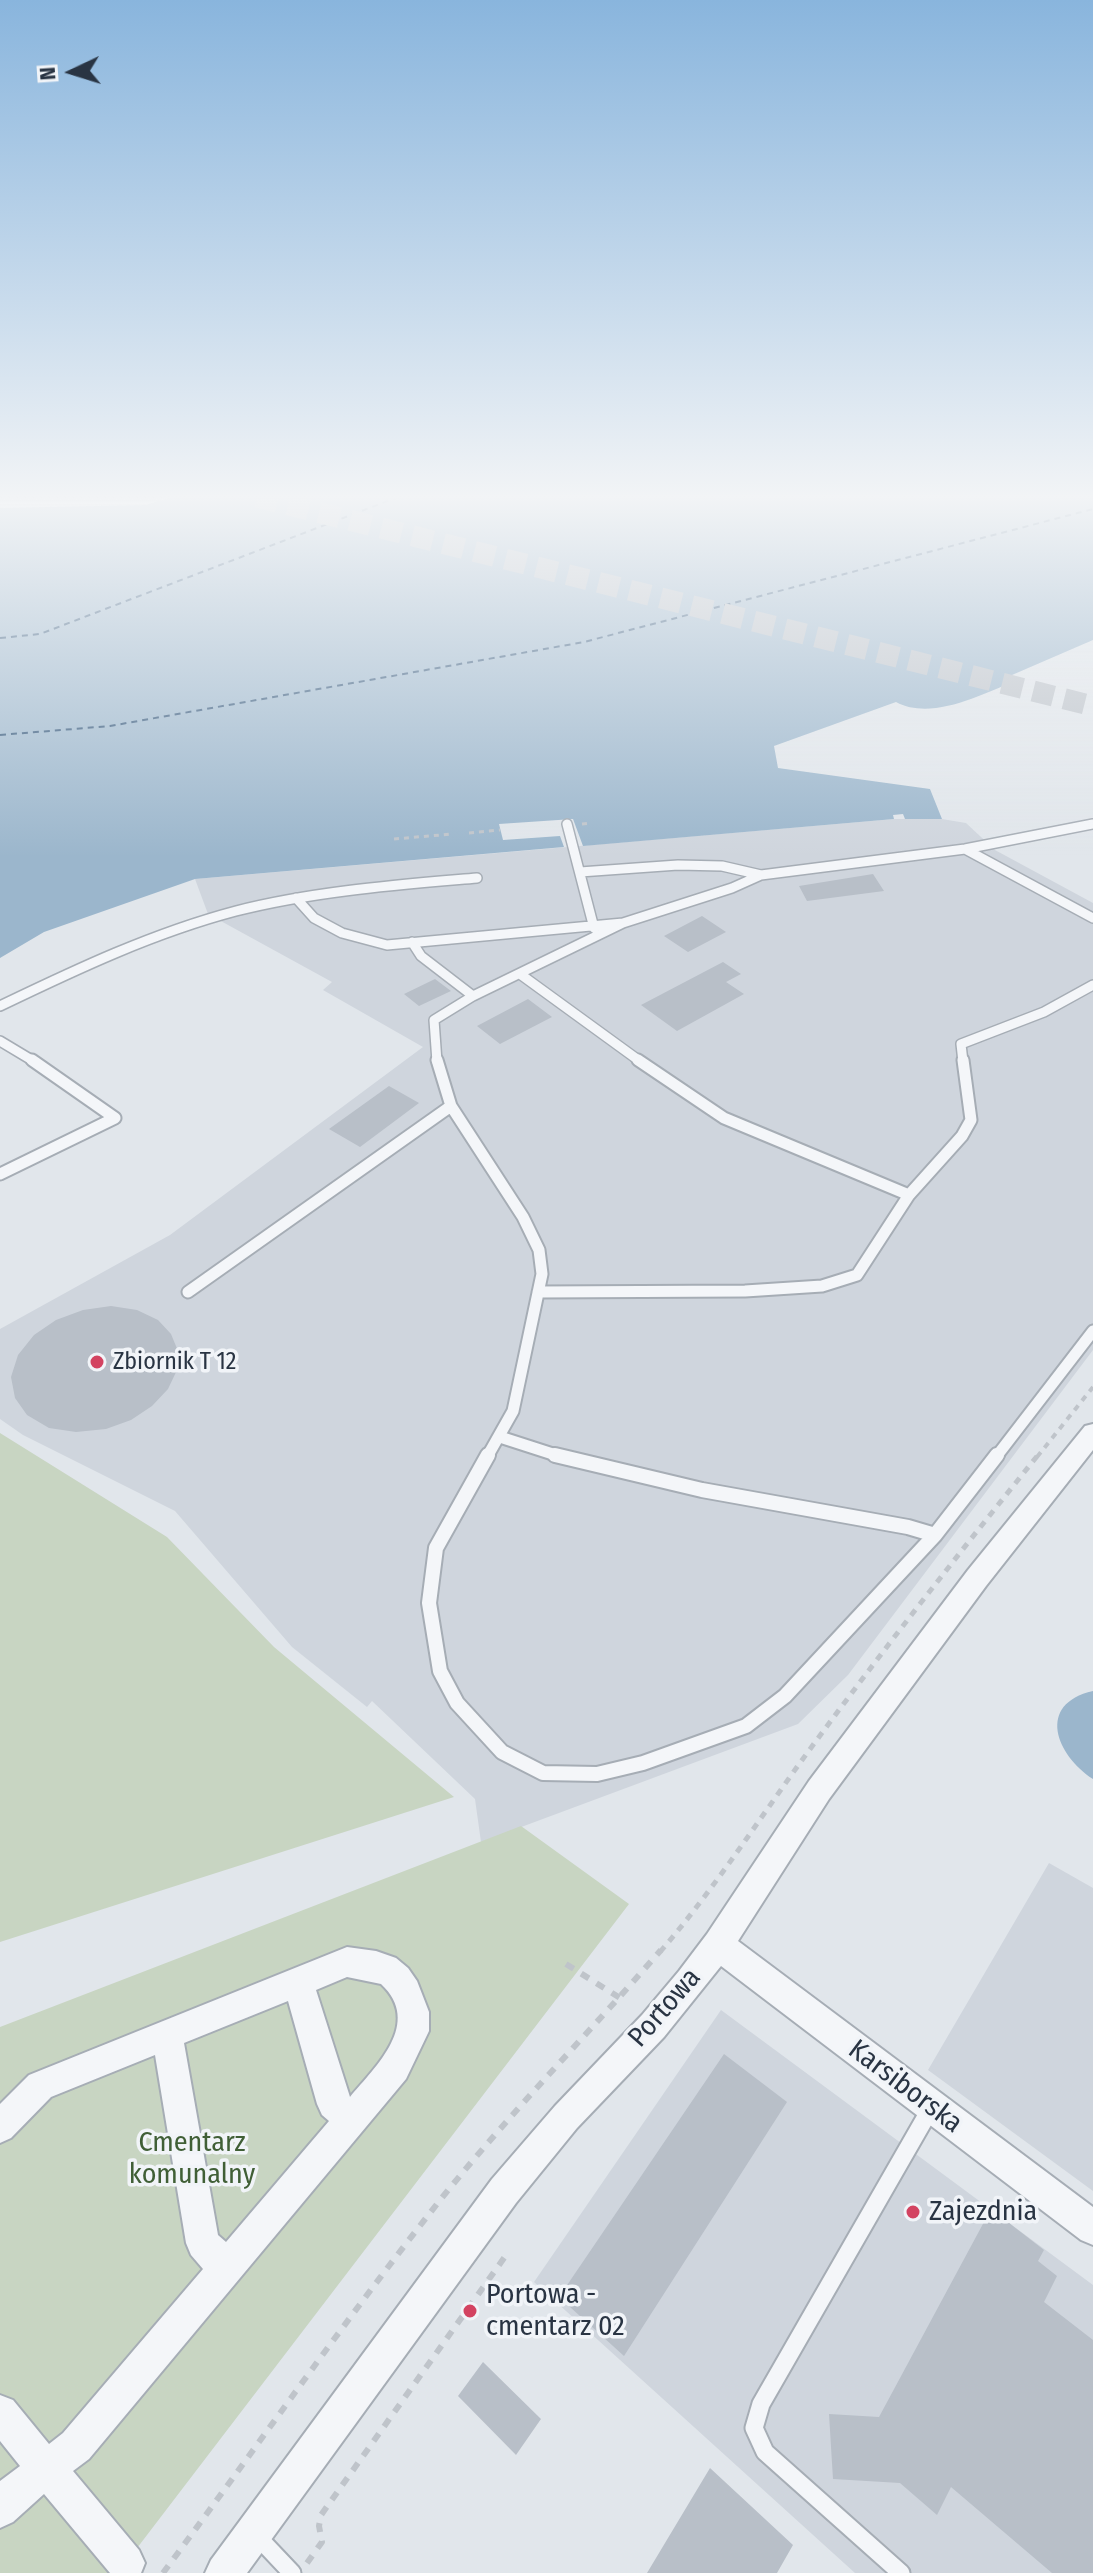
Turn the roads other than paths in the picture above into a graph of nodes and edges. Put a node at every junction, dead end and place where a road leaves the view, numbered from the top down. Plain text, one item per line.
1 (567, 824) dead end
2 (1093, 824) edge
3 (965, 849) junction
4 (580, 872) junction
5 (761, 875) junction
6 (477, 878) dead end
7 (296, 898) junction
8 (1093, 918) edge
9 (623, 923) junction
10 (593, 925) junction
11 (596, 937) junction
12 (412, 942) junction
13 (520, 974) junction
14 (1093, 985) edge
15 (473, 996) junction
16 (0, 1006) edge
17 (0, 1041) edge
18 (451, 1106) junction
19 (0, 1174) edge
20 (909, 1195) junction
21 (188, 1292) dead end
22 (538, 1292) junction
23 (1093, 1331) edge
24 (1093, 1433) edge
25 (500, 1437) junction
26 (935, 1535) junction
27 (718, 1945) junction
28 (298, 1982) junction
29 (167, 2034) junction
30 (931, 2108) junction
31 (351, 2119) junction
32 (0, 2127) edge
33 (1093, 2228) edge
34 (227, 2269) junction
35 (0, 2413) edge
36 (46, 2469) junction
37 (0, 2509) edge
38 (254, 2532) junction
39 (126, 2563) dead end
40 (224, 2573) edge
41 (292, 2573) edge
42 (901, 2573) edge

1 - 4 lane
2 - 3 lane
3 - 5 lane
3 - 8 lane
4 - 5 lane
4 - 10 lane
5 - 9 lane
6 - 7 lane
7 - 12 lane
7 - 16 lane
9 - 10 lane
9 - 11 lane
10 - 11 lane
10 - 12 lane
11 - 13 lane
12 - 15 lane
13 - 15 lane
13 - 20 lane
14 - 20 lane
15 - 18 lane
17 - 19 lane
18 - 21 lane
18 - 22 lane
20 - 22 lane
22 - 25 lane
23 - 26 lane
24 - 27 street, Portowa
25 - 26 lane
25 - 26 lane
27 - 30 street, Karsiborska
27 - 38 street, Portowa
28 - 29 street
28 - 31 street
28 - 31 street
29 - 32 street
29 - 34 street
30 - 33 street, Karsiborska
30 - 42 lane
31 - 34 street
34 - 36 street
35 - 36 street
36 - 37 street
36 - 39 street
38 - 40 street, Portowa
38 - 41 lane

